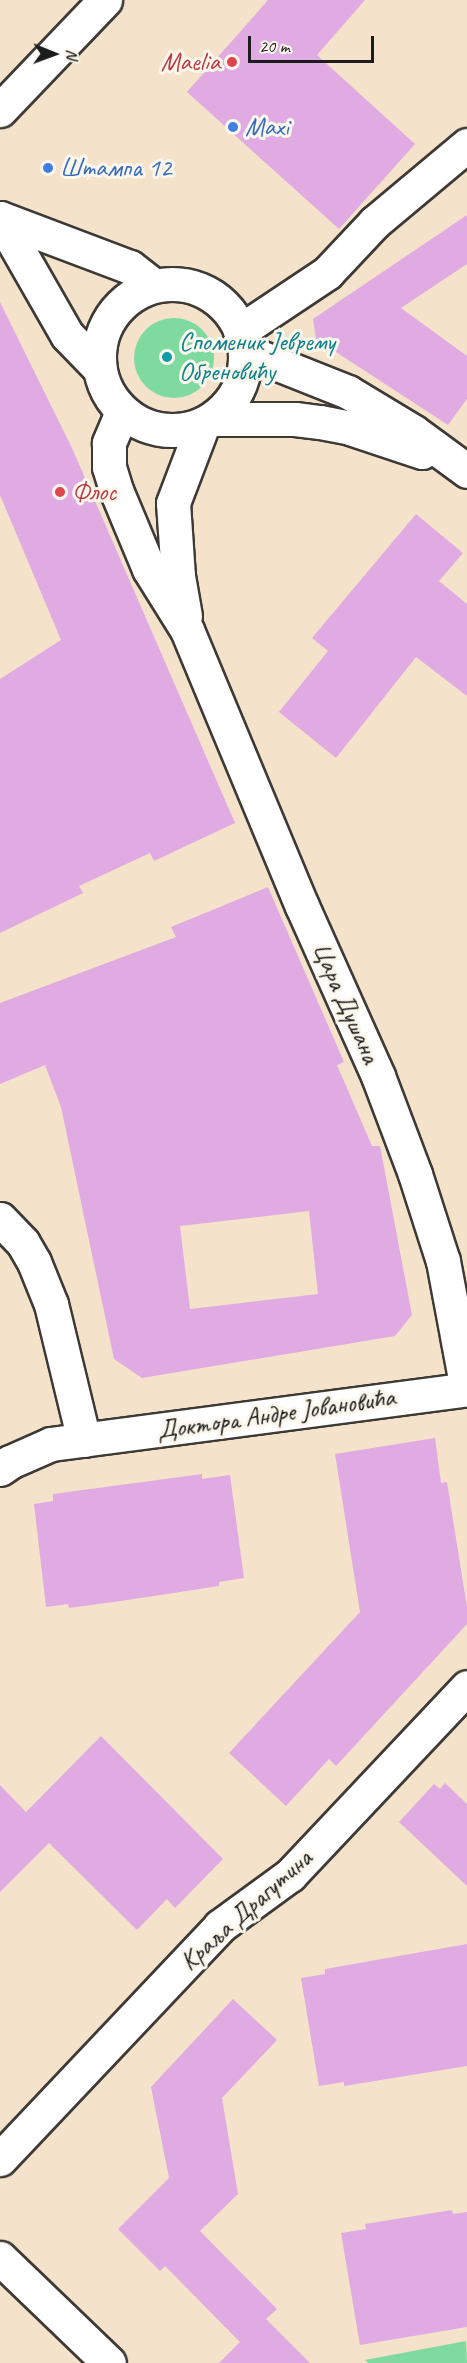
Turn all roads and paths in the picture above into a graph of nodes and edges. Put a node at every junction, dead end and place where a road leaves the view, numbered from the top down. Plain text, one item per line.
1 (105, 0) edge
2 (0, 110) edge
3 (467, 145) edge
4 (0, 218) edge
5 (153, 285) junction
6 (243, 341) junction
7 (99, 369) junction
8 (122, 412) junction
9 (208, 422) junction
10 (461, 467) edge
11 (187, 630) junction
12 (0, 1219) edge
13 (467, 1389) edge
14 (84, 1440) junction
15 (0, 1469) edge
16 (467, 1687) edge
17 (0, 2160) edge
18 (0, 2258) edge
19 (109, 2363) edge

1 - 2 street
3 - 6 street
4 - 5 street
4 - 7 street
5 - 6 street
5 - 7 street
6 - 9 street
6 - 10 street
7 - 8 street
8 - 9 street
8 - 11 street, Цара Душана
9 - 10 street
9 - 11 street, Цара Душана
11 - 13 street, Цара Душана
12 - 14 street
13 - 14 street, Доктора Андре Јовановића
14 - 15 street, Доктора Андре Јовановића
16 - 17 street, Краља Драгутина
18 - 19 street

